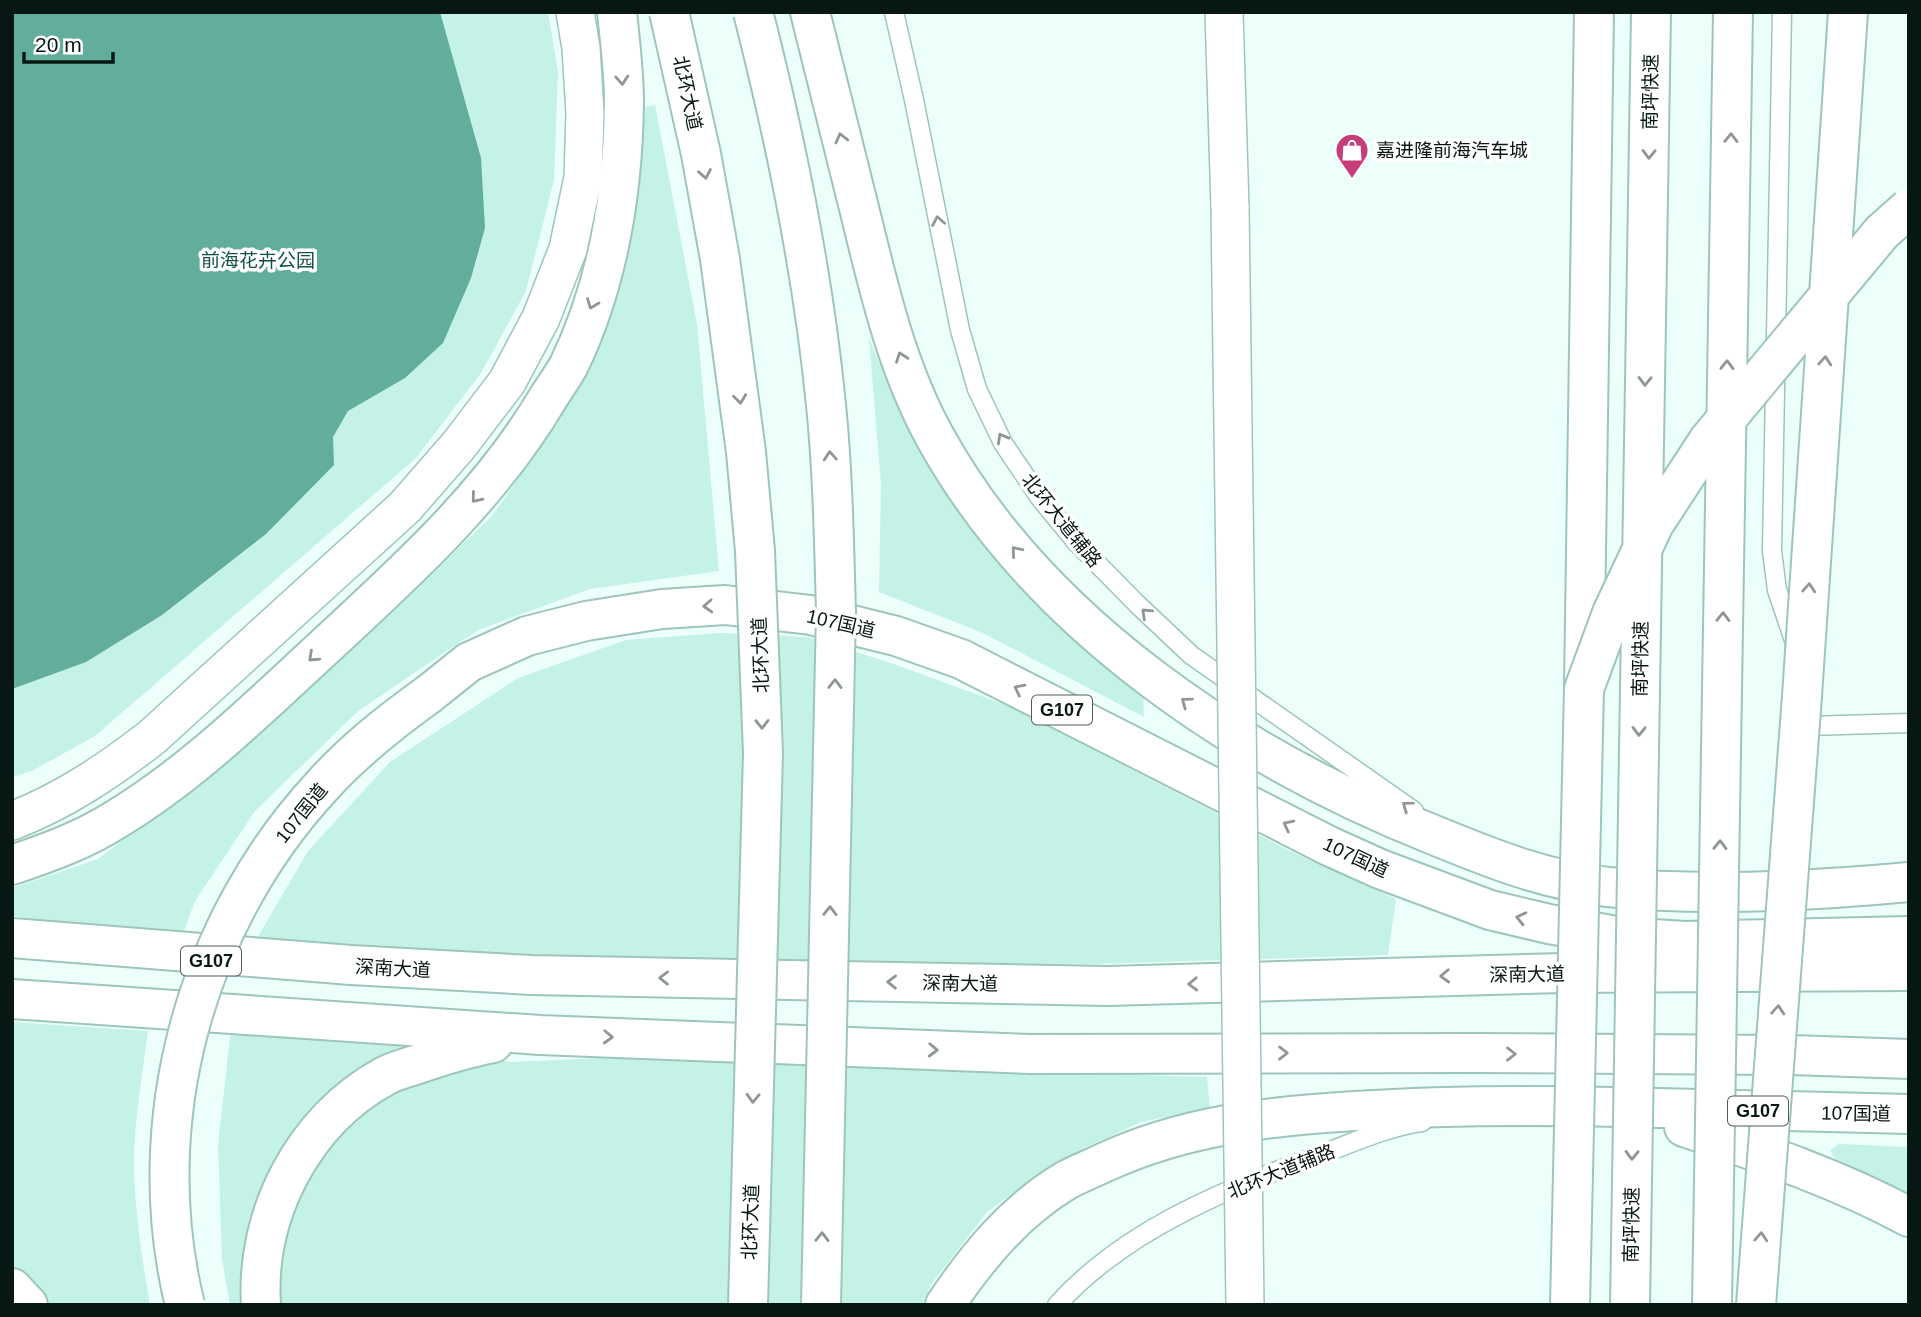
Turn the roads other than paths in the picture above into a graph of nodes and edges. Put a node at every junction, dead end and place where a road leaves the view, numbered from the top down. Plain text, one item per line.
1 (575, 12) edge
2 (617, 12) edge
3 (669, 12) edge
4 (753, 12) edge
5 (810, 12) edge
6 (894, 12) edge
7 (1224, 12) edge
8 (1594, 12) edge
9 (1651, 12) edge
10 (1733, 12) edge
11 (1782, 12) edge
12 (1848, 12) edge
13 (1909, 208) edge
14 (1584, 689) junction
15 (1909, 723) edge
16 (1808, 726) junction
17 (12, 821) edge
18 (1485, 856) junction
19 (12, 865) edge
20 (1909, 873) edge
21 (1909, 882) edge
22 (1868, 886) junction
23 (1803, 890) junction
24 (1909, 936) edge
25 (12, 938) edge
26 (1685, 941) junction
27 (1909, 971) edge
28 (1562, 973) junction
29 (12, 999) edge
30 (540, 1035) junction
31 (1909, 1059) edge
32 (1534, 1105) junction
33 (1608, 1107) junction
34 (1909, 1114) edge
35 (1909, 1217) edge
36 (12, 1288) edge
37 (28, 1305) edge
38 (184, 1305) edge
39 (261, 1305) edge
40 (748, 1305) edge
41 (821, 1305) edge
42 (945, 1305) edge
43 (1057, 1305) edge
44 (1245, 1305) edge
45 (1570, 1305) edge
46 (1630, 1305) edge
47 (1712, 1305) edge
48 (1756, 1305) edge

1 - 17 street
2 -> 19 main road
3 -> 40 main road, 北环大道, bridge
41 -> 4 main road, bridge
18 -> 5 main road
18 -> 6 lane, 北环大道辅路
7 - 44 street, bridge
8 - 14 main road
9 -> 46 main road, 南坪快速, bridge
47 -> 10 main road, bridge
11 - 16 lane
48 -> 12 main road, bridge
13 - 14 main road, bridge
14 - 45 main road, bridge
15 - 16 lane
16 - 23 lane
18 - 23 main road
20 - 22 main road
21 - 22 main road
22 - 23 main road
24 - 26 main road, 107国道 / G107
28 -> 25 main road, 深南大道
26 - 28 main road
26 -> 38 main road, 107国道 / G107, bridge
27 - 28 main road, 深南大道
29 - 30 main road
30 -> 31 main road
30 - 39 main road
32 - 33 main road, 107国道 / G107
32 - 42 main road, 107国道 / G107
32 - 43 lane, 北环大道辅路
33 - 34 main road, 107国道 / G107
33 - 35 main road
36 - 37 main road

